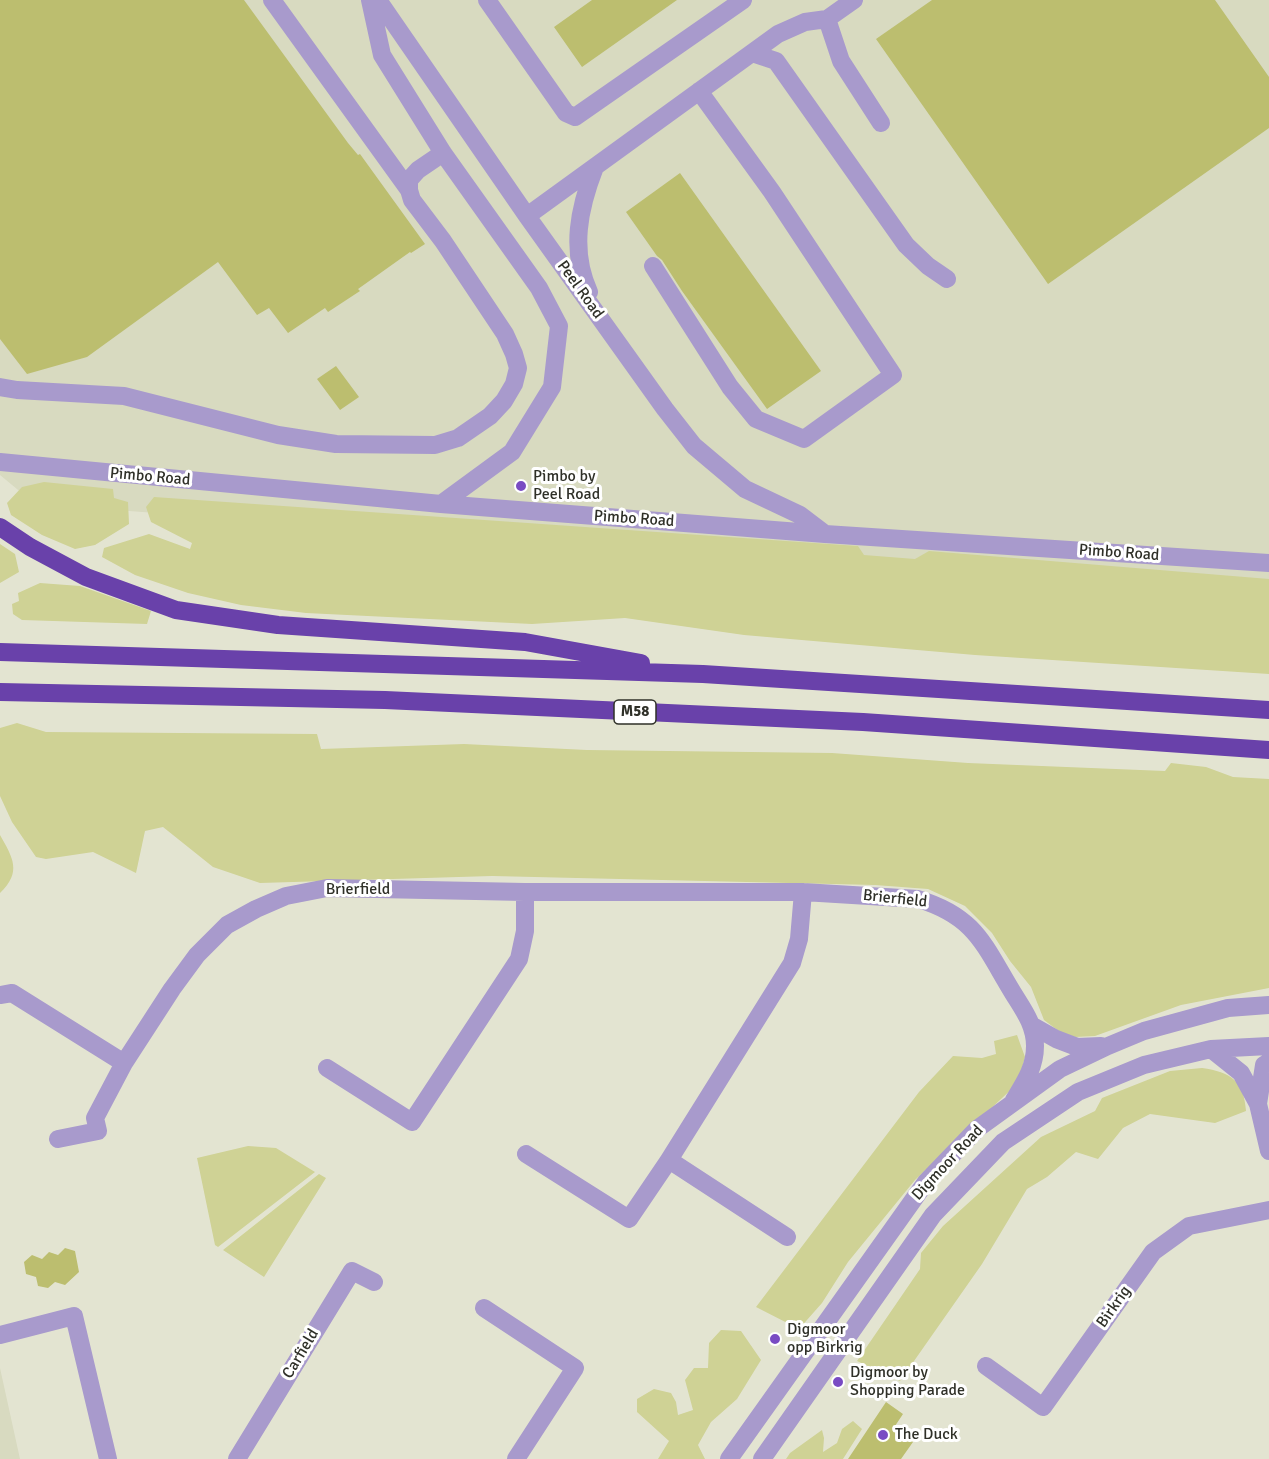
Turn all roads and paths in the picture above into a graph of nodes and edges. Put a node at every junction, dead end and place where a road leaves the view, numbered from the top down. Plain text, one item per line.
1 (272, 0) edge
2 (370, 0) edge
3 (378, 0) edge
4 (487, 0) edge
5 (743, 0) edge
6 (854, 0) edge
7 (827, 19) junction
8 (752, 53) junction
9 (699, 91) junction
10 (881, 123) dead end
11 (443, 153) junction
12 (595, 166) junction
13 (409, 190) junction
14 (527, 216) junction
15 (653, 266) dead end
16 (947, 279) dead end
17 (603, 322) junction
18 (0, 387) edge
19 (0, 462) edge
20 (441, 504) junction
21 (0, 527) edge
22 (825, 534) junction
23 (1269, 550) edge
24 (1213, 559) junction
25 (1269, 563) edge
26 (0, 652) edge
27 (703, 674) junction
28 (0, 692) edge
29 (1269, 710) edge
30 (1269, 750) edge
31 (525, 892) junction
32 (803, 892) junction
33 (0, 995) edge
34 (1269, 1005) edge
35 (1033, 1026) junction
36 (1108, 1046) junction
37 (1269, 1046) edge
38 (1211, 1049) junction
39 (1269, 1062) edge
40 (124, 1063) junction
41 (327, 1068) dead end
42 (1014, 1100) junction
43 (1258, 1104) junction
44 (58, 1139) dead end
45 (1269, 1150) edge
46 (526, 1154) dead end
47 (669, 1160) junction
48 (1269, 1210) edge
49 (787, 1237) dead end
50 (374, 1282) dead end
51 (484, 1308) dead end
52 (0, 1335) edge
53 (986, 1366) dead end
54 (108, 1459) edge
55 (237, 1459) edge
56 (516, 1459) edge
57 (729, 1459) edge
58 (762, 1459) edge

1 - 13 street
2 - 11 street, Peel Road
3 - 14 street, Peel Road
4 - 5 street
6 - 7 street
7 - 8 street
7 - 10 street
8 - 9 street
8 - 16 street
9 - 12 street
9 - 15 street
11 - 13 street
11 - 20 street, Peel Road
12 - 14 street
12 - 17 street
13 - 18 street
14 - 17 street, Peel Road
17 - 22 street, Peel Road
19 - 20 street, Pimbo Road
20 - 22 street, Pimbo Road
21 - 27 highway
22 - 24 street, Pimbo Road
23 - 24 street
24 - 25 street, Pimbo Road
26 - 27 highway
27 - 29 highway
28 - 30 highway, M58
31 - 32 street, Brierfield
31 - 40 street, Brierfield
31 - 41 street
32 - 35 street, Brierfield
32 - 47 street
33 - 40 street
34 - 36 street, Digmoor Road
35 - 36 street
35 - 42 street, Brierfield
36 - 42 street, Digmoor Road
37 - 38 street, Digmoor Road
38 - 43 street
38 - 58 street, Digmoor Road
39 - 43 street
40 - 44 street, Brierfield
42 - 57 street, Digmoor Road
43 - 45 street
46 - 47 street
47 - 49 street
48 - 53 street, Birkrig
50 - 55 street, Carfield
51 - 56 street
52 - 54 street

